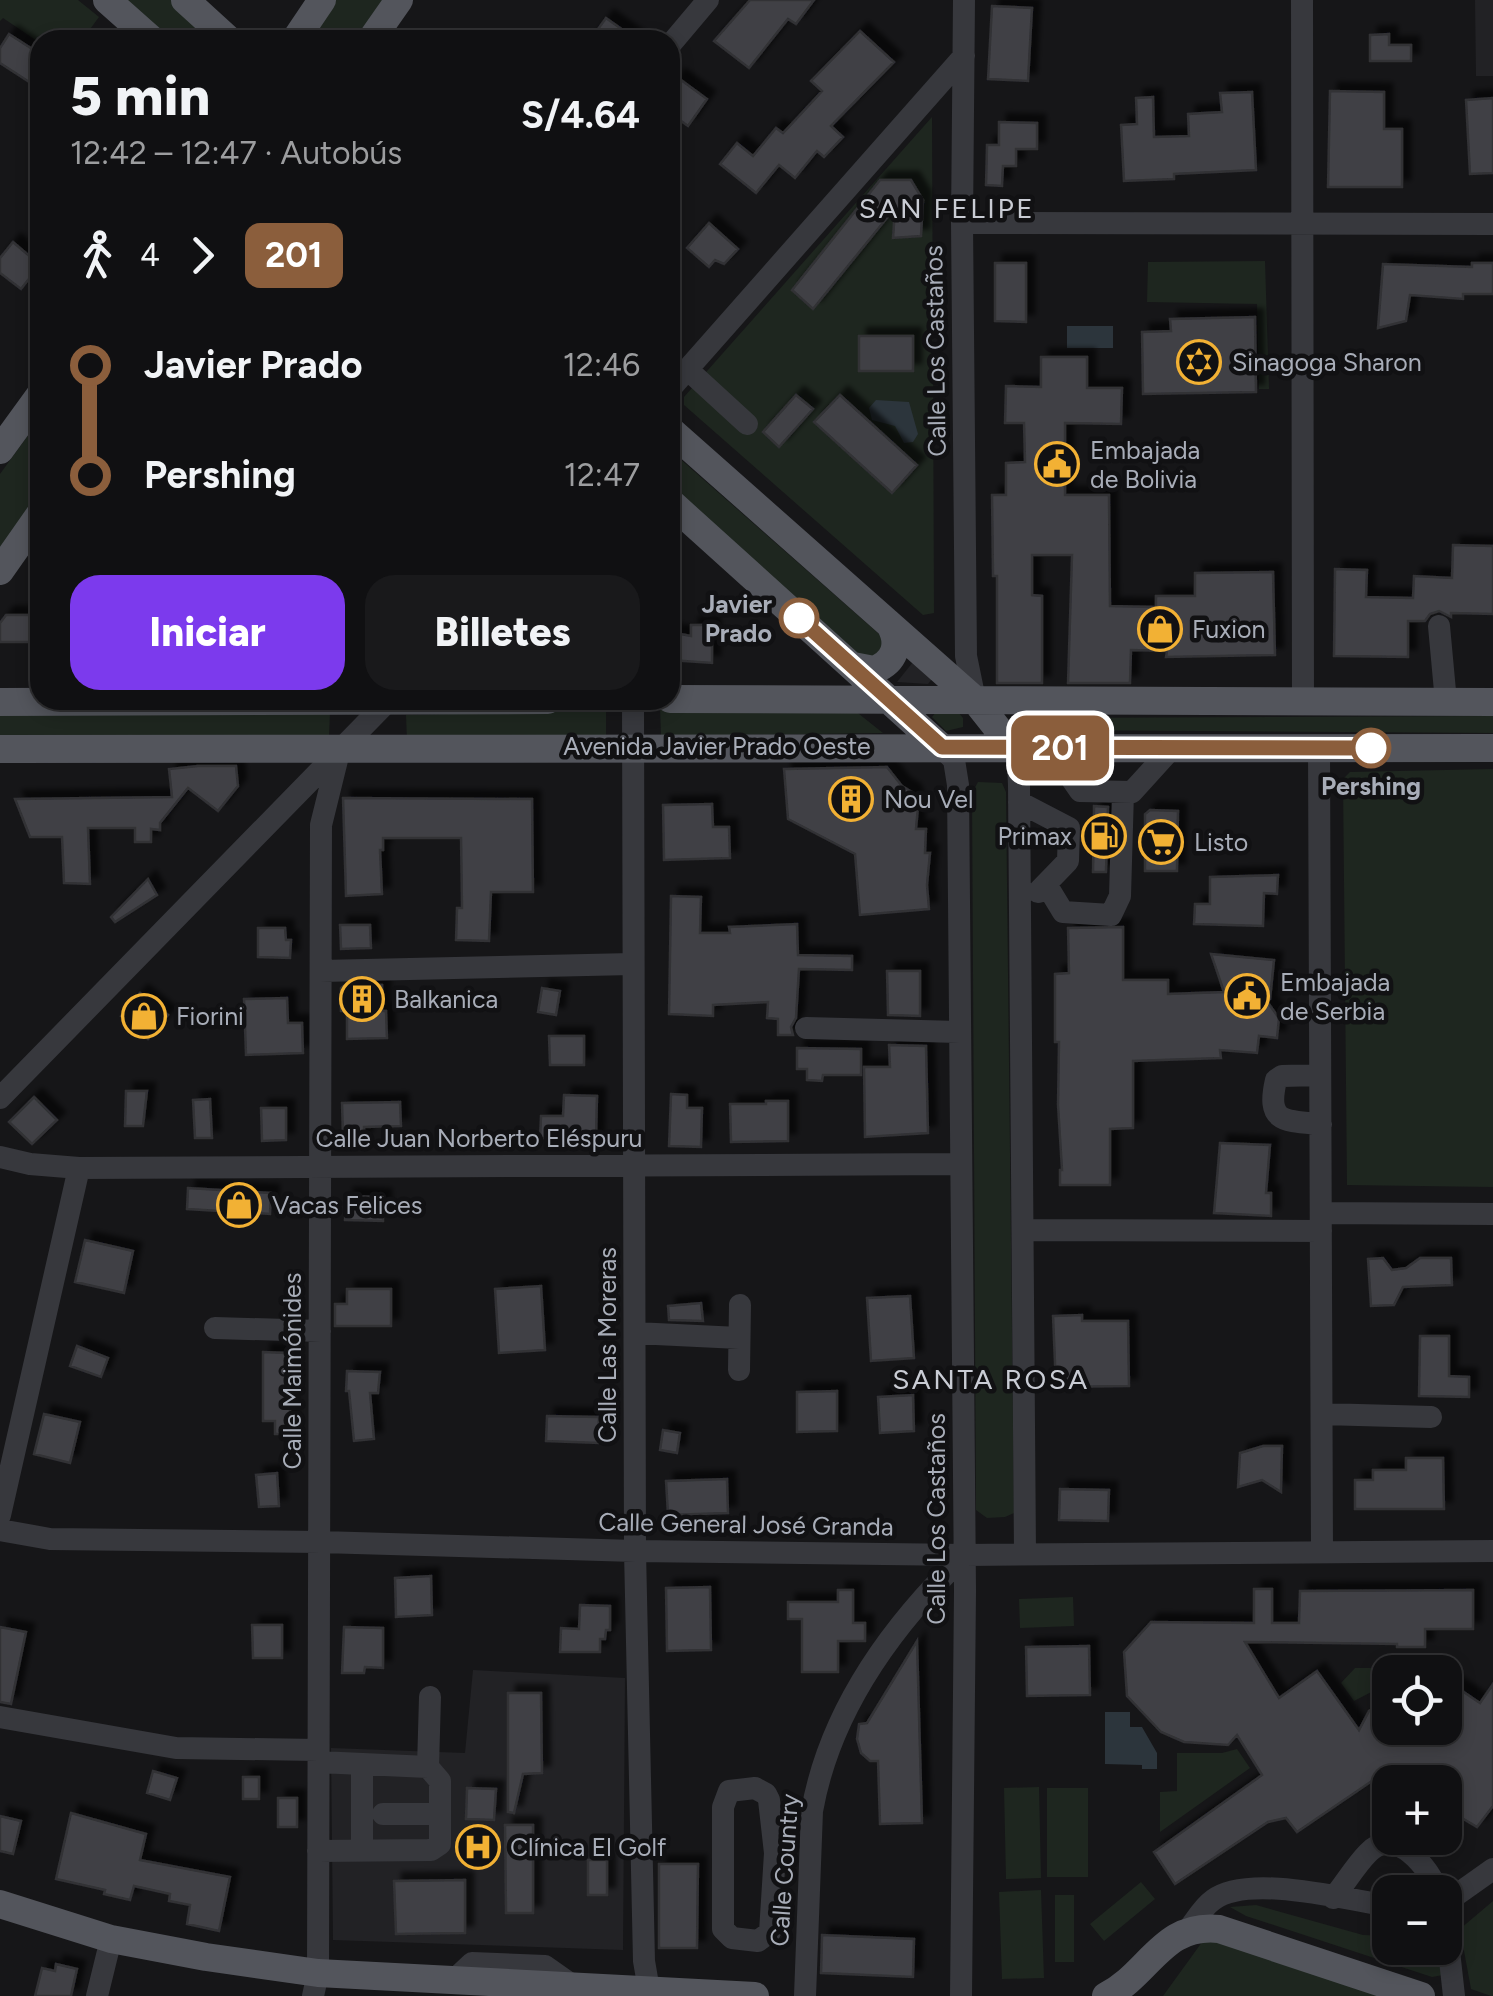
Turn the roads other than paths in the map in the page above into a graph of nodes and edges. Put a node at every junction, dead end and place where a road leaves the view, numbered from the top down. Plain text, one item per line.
1 (107, 0) edge
2 (185, 0) edge
3 (322, 0) edge
4 (398, 0) edge
5 (708, 0) edge
6 (964, 0) edge
7 (1302, 0) edge
8 (141, 30) edge
9 (218, 30) edge
10 (302, 30) edge
11 (378, 30) edge
12 (680, 33) edge
13 (964, 56) junction
14 (962, 223) junction
15 (1302, 224) junction
16 (1493, 224) edge
17 (687, 369) junction
18 (680, 377) edge
19 (30, 408) edge
20 (747, 424) dead end
21 (680, 439) edge
22 (0, 449) edge
23 (680, 511) edge
24 (30, 528) edge
25 (0, 571) edge
26 (890, 625) junction
27 (1439, 626) dead end
28 (853, 666) junction
29 (889, 699) junction
30 (680, 700) edge
31 (975, 700) junction
32 (1303, 701) junction
33 (0, 702) edge
34 (30, 702) edge
35 (1446, 702) junction
36 (1493, 702) edge
37 (379, 710) edge
38 (634, 710) edge
39 (634, 747) junction
40 (942, 747) junction
41 (340, 748) junction
42 (1014, 748) junction
43 (1051, 748) junction
44 (1172, 748) junction
45 (1319, 748) junction
46 (1493, 748) edge
47 (0, 749) edge
48 (1080, 791) junction
49 (1123, 792) junction
50 (1020, 802) junction
51 (1069, 828) junction
52 (1046, 884) junction
53 (1021, 908) junction
54 (632, 964) junction
55 (321, 972) junction
56 (806, 1028) dead end
57 (960, 1032) junction
58 (1320, 1074) junction
59 (0, 1098) edge
60 (1320, 1124) junction
61 (0, 1157) edge
62 (634, 1164) junction
63 (960, 1164) junction
64 (318, 1166) junction
65 (79, 1168) junction
66 (1493, 1214) edge
67 (1321, 1222) junction
68 (1024, 1230) junction
69 (740, 1305) dead end
70 (215, 1328) dead end
71 (320, 1331) junction
72 (635, 1333) junction
73 (739, 1338) junction
74 (739, 1370) dead end
75 (1322, 1414) junction
76 (1431, 1417) dead end
77 (0, 1516) edge
78 (0, 1530) edge
79 (321, 1542) junction
80 (636, 1551) junction
81 (1493, 1551) edge
82 (1322, 1552) junction
83 (1025, 1554) junction
84 (965, 1555) junction
85 (430, 1698) dead end
86 (0, 1717) edge
87 (318, 1756) junction
88 (362, 1766) junction
89 (428, 1767) junction
90 (383, 1814) dead end
91 (440, 1814) junction
92 (362, 1850) junction
93 (318, 1851) junction
94 (810, 1852) junction
95 (776, 1853) junction
96 (1493, 1869) edge
97 (1427, 1875) edge
98 (1462, 1892) edge
99 (1333, 1898) junction
100 (1372, 1903) edge
101 (0, 1904) edge
102 (1188, 1930) junction
103 (111, 1939) junction
104 (1451, 1965) edge
105 (316, 1985) edge
106 (650, 1994) edge
107 (98, 1996) edge
108 (739, 1996) edge
109 (755, 1996) edge
110 (806, 1996) edge
111 (960, 1996) edge
112 (1106, 1996) edge
113 (1420, 1996) edge
114 (1454, 1996) edge

1 - 8 main road
2 - 9 main road
3 - 10 main road
4 - 11 main road
5 - 12 street
6 - 13 street, Calle Los Castaños
7 - 15 street
13 - 14 street, Calle Los Castaños
13 - 17 street
14 - 15 street
14 - 31 street, Calle Los Castaños
15 - 16 street
15 - 32 street
17 - 18 street
17 - 20 street
19 - 22 main road
21 - 26 main road
23 - 28 main road
24 - 25 main road
26 - 28 main road
26 - 31 main road
27 - 35 street
28 - 29 main road
29 - 30 main road, Avenida Javier Prado Oeste
29 - 31 main road, Avenida Javier Prado Oeste
29 - 40 main road
31 - 32 main road, Avenida Javier Prado Oeste
31 - 42 main road
32 - 35 main road, Avenida Javier Prado Oeste
33 - 34 main road, Avenida Javier Prado Oeste
35 - 36 main road, Avenida Javier Prado Oeste
37 - 41 street
38 - 39 street, Calle Las Moreras
39 - 40 main road, Avenida Javier Prado Oeste
39 - 41 main road, Avenida Javier Prado Oeste
39 - 54 street, Calle Las Moreras
40 - 42 main road, Avenida Javier Prado Oeste
40 - 57 street, Calle Los Castaños
41 - 47 main road, Avenida Javier Prado Oeste
41 - 55 street, Calle Maimónides
41 - 59 street
42 - 43 main road, Avenida Javier Prado Oeste
42 - 50 street
43 - 44 main road, Avenida Javier Prado Oeste
43 - 48 street
44 - 45 main road, Avenida Javier Prado Oeste
44 - 49 street
45 - 46 main road, Avenida Javier Prado Oeste
45 - 58 street
48 - 49 street
48 - 51 street
49 - 52 street
50 - 51 street
50 - 53 street
51 - 52 street
52 - 53 street
53 - 68 street
54 - 55 street
54 - 62 street, Calle Las Moreras
55 - 64 street, Calle Maimónides
56 - 57 street
57 - 63 street, Calle Los Castaños
58 - 60 street
58 - 60 street
60 - 67 street
61 - 65 street, Calle Juan Norberto Eléspuru
62 - 63 street, Calle Juan Norberto Eléspuru
62 - 64 street, Calle Juan Norberto Eléspuru
62 - 72 street, Calle Las Moreras
63 - 84 street, Calle Los Castaños
64 - 65 street, Calle Juan Norberto Eléspuru
64 - 71 street, Calle Maimónides
65 - 77 street
66 - 67 street
67 - 68 street
67 - 75 street
68 - 83 street
69 - 73 street
70 - 71 street
71 - 79 street, Calle Maimónides
72 - 73 street
72 - 80 street, Calle Las Moreras
73 - 74 street
75 - 76 street
75 - 82 street
78 - 79 street, Calle General José Granda
79 - 80 street, Calle General José Granda
79 - 87 street, Calle Maimónides
80 - 84 street, Calle General José Granda
80 - 106 street, Calle Las Moreras
81 - 82 street, Calle General José Granda
82 - 83 street, Calle General José Granda
83 - 84 street, Calle General José Granda
84 - 94 street, Calle Country
84 - 111 street, Calle Los Castaños
85 - 89 street
86 - 87 street
87 - 88 street
87 - 93 street, Calle Maimónides
88 - 89 street
88 - 92 street
89 - 91 street
90 - 91 street
91 - 92 street
92 - 93 street
93 - 105 street, Calle Maimónides
94 - 95 street
94 - 110 street, Calle Country
95 - 95 street
96 - 98 street
97 - 99 street
99 - 100 street
99 - 102 street
101 - 103 main road
102 - 112 main road
102 - 113 main road
103 - 105 main road
103 - 107 street
104 - 114 street
105 - 106 main road
106 - 108 main road
108 - 109 main road

